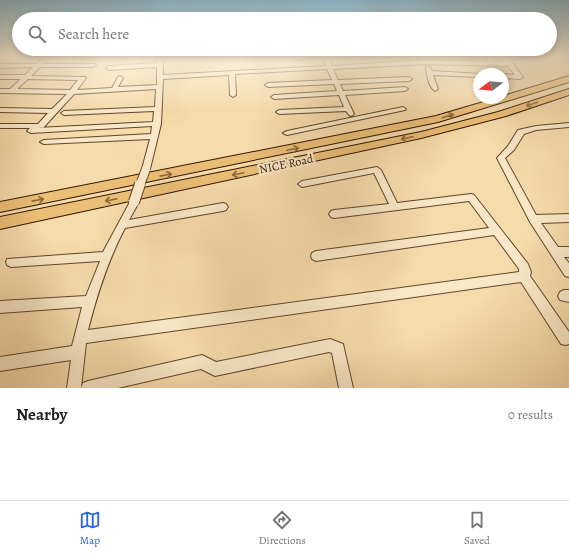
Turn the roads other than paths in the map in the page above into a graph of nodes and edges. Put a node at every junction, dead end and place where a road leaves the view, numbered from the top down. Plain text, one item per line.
1 (30, 75) edge
2 (203, 75) edge
3 (232, 75) edge
4 (332, 75) edge
5 (430, 75) edge
6 (518, 75) edge
7 (191, 76) joint
8 (509, 76) edge
9 (159, 77) joint
10 (0, 78) edge
11 (28, 78) junction
12 (120, 78) dead end
13 (409, 79) dead end
14 (569, 79) edge
15 (335, 82) junction
16 (268, 85) dead end
17 (159, 87) junction
18 (405, 89) dead end
19 (435, 89) dead end
20 (114, 90) junction
21 (0, 91) edge
22 (12, 91) junction
23 (72, 92) junction
24 (569, 92) edge
25 (341, 94) junction
26 (233, 95) dead end
27 (274, 98) dead end
28 (158, 108) junction
29 (348, 109) junction
30 (403, 109) dead end
31 (0, 110) edge
32 (53, 111) junction
33 (279, 112) dead end
34 (64, 113) dead end
35 (354, 120) junction
36 (157, 124) junction
37 (569, 125) edge
38 (0, 126) edge
39 (35, 126) junction
40 (287, 133) dead end
41 (155, 136) junction
42 (44, 142) dead end
43 (302, 184) dead end
44 (0, 207) edge
45 (224, 207) dead end
46 (395, 207) junction
47 (334, 214) dead end
48 (569, 218) edge
49 (533, 219) junction
50 (0, 223) edge
51 (122, 225) junction
52 (496, 231) junction
53 (555, 252) junction
54 (569, 252) edge
55 (106, 256) junction
56 (316, 256) dead end
57 (11, 262) dead end
58 (569, 272) edge
59 (524, 278) junction
60 (90, 301) junction
61 (0, 307) edge
62 (80, 337) junction
63 (566, 339) dead end
64 (78, 352) junction
65 (0, 364) edge
66 (74, 388) edge
67 (88, 388) edge
68 (346, 388) edge

1 - 11 street
2 - 7 street
3 - 26 street
4 - 15 street
5 - 19 street
6 - 8 street
7 - 9 street
9 - 17 street
10 - 11 street
11 - 22 street
11 - 23 street
12 - 20 street
13 - 15 street
44 -> 14 highway, NICE Road
15 - 16 street
15 - 25 street
17 - 20 street
17 - 28 street
18 - 25 street
20 - 23 street
21 - 22 street
22 - 23 street
23 - 32 street
24 -> 50 highway, NICE Road
25 - 27 street
25 - 29 street
28 - 34 street
28 - 36 street
29 - 33 street
29 - 35 street
30 - 35 street
31 - 32 street
32 - 39 street
35 - 40 street
36 - 39 street
36 - 41 street
37 - 49 street
38 - 39 street
41 - 42 street
41 - 51 street, bridge
43 - 46 street
45 - 51 street
46 - 47 street
46 - 52 street
48 - 49 street
49 - 53 street
51 - 55 street
52 - 56 street
52 - 59 street
53 - 54 street
53 - 58 street
55 - 57 street
55 - 60 street
59 - 62 street
59 - 63 street
60 - 61 street
60 - 62 street
62 - 64 street
64 - 65 street
64 - 66 street
67 - 68 street

